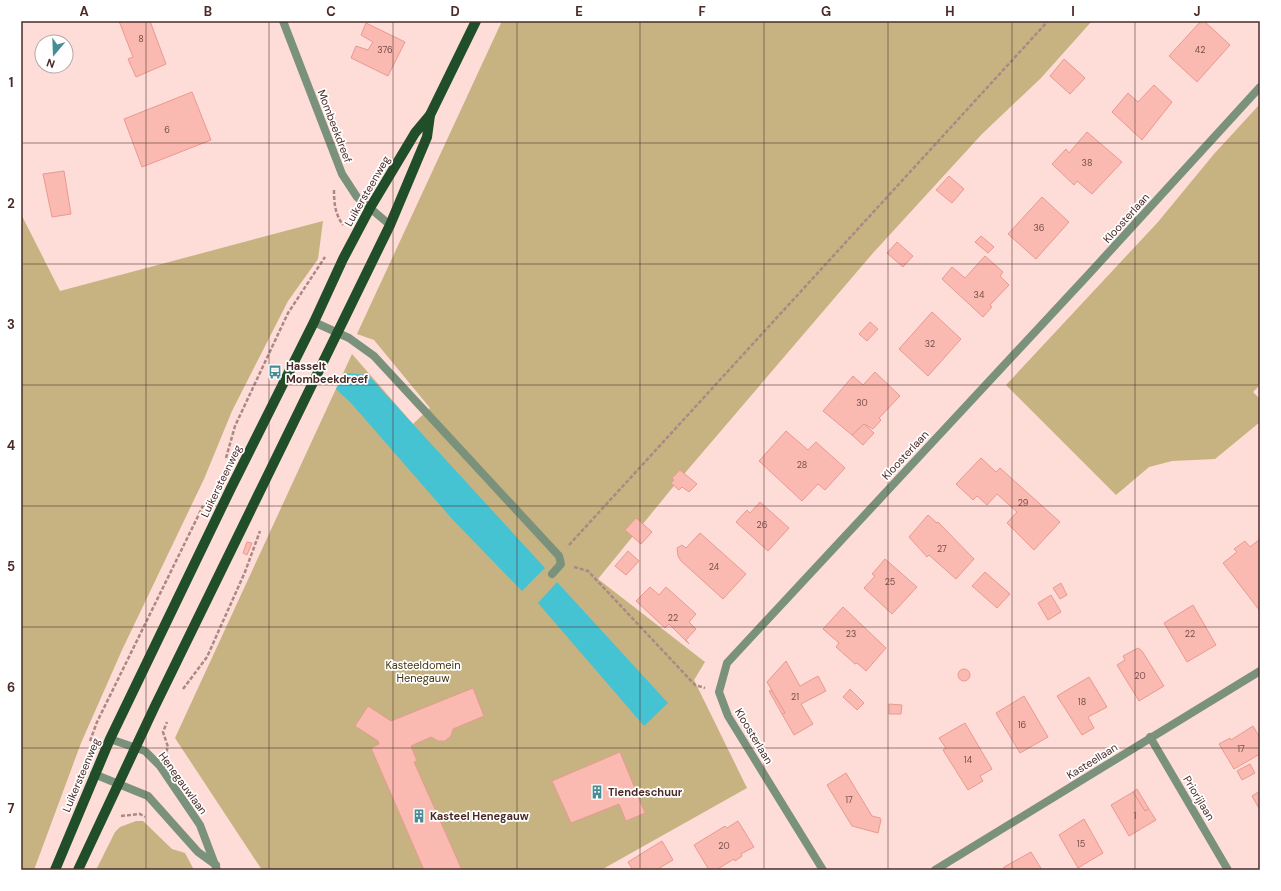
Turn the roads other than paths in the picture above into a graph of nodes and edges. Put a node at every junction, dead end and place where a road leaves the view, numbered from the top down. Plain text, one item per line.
1 (283, 21) edge
2 (476, 21) edge
3 (1260, 87) edge
4 (430, 115) junction
5 (370, 208) junction
6 (390, 225) junction
7 (314, 322) junction
8 (338, 332) junction
9 (552, 574) dead end
10 (1260, 671) edge
11 (1150, 737) junction
12 (110, 739) junction
13 (136, 747) junction
14 (94, 774) junction
15 (119, 784) junction
16 (216, 867) edge
17 (55, 870) edge
18 (78, 870) edge
19 (222, 870) edge
20 (823, 870) edge
21 (935, 870) edge
22 (1228, 870) edge

1 - 5 street, Mombeekdreef
2 - 4 main road, Luikersteenweg
3 - 20 street, Kloosterlaan
4 - 5 main road, Luikersteenweg
4 - 6 main road, Luikersteenweg
5 - 6 street, Mombeekdreef
5 - 7 main road, Luikersteenweg
6 - 8 main road, Luikersteenweg
7 - 8 street
7 - 12 main road, Luikersteenweg
8 - 9 street
8 - 13 main road, Luikersteenweg
10 - 11 street, Kasteellaan
11 - 21 street, Kasteellaan
11 - 22 street, Priorijlaan
12 - 13 street, Henegauwlaan
12 - 14 main road, Luikersteenweg
13 - 15 main road, Luikersteenweg
13 - 16 street, Henegauwlaan
14 - 15 street, Henegauwlaan
14 - 17 main road, Luikersteenweg
15 - 16 street, Henegauwlaan
15 - 18 main road, Luikersteenweg
16 - 19 street, Henegauwlaan

